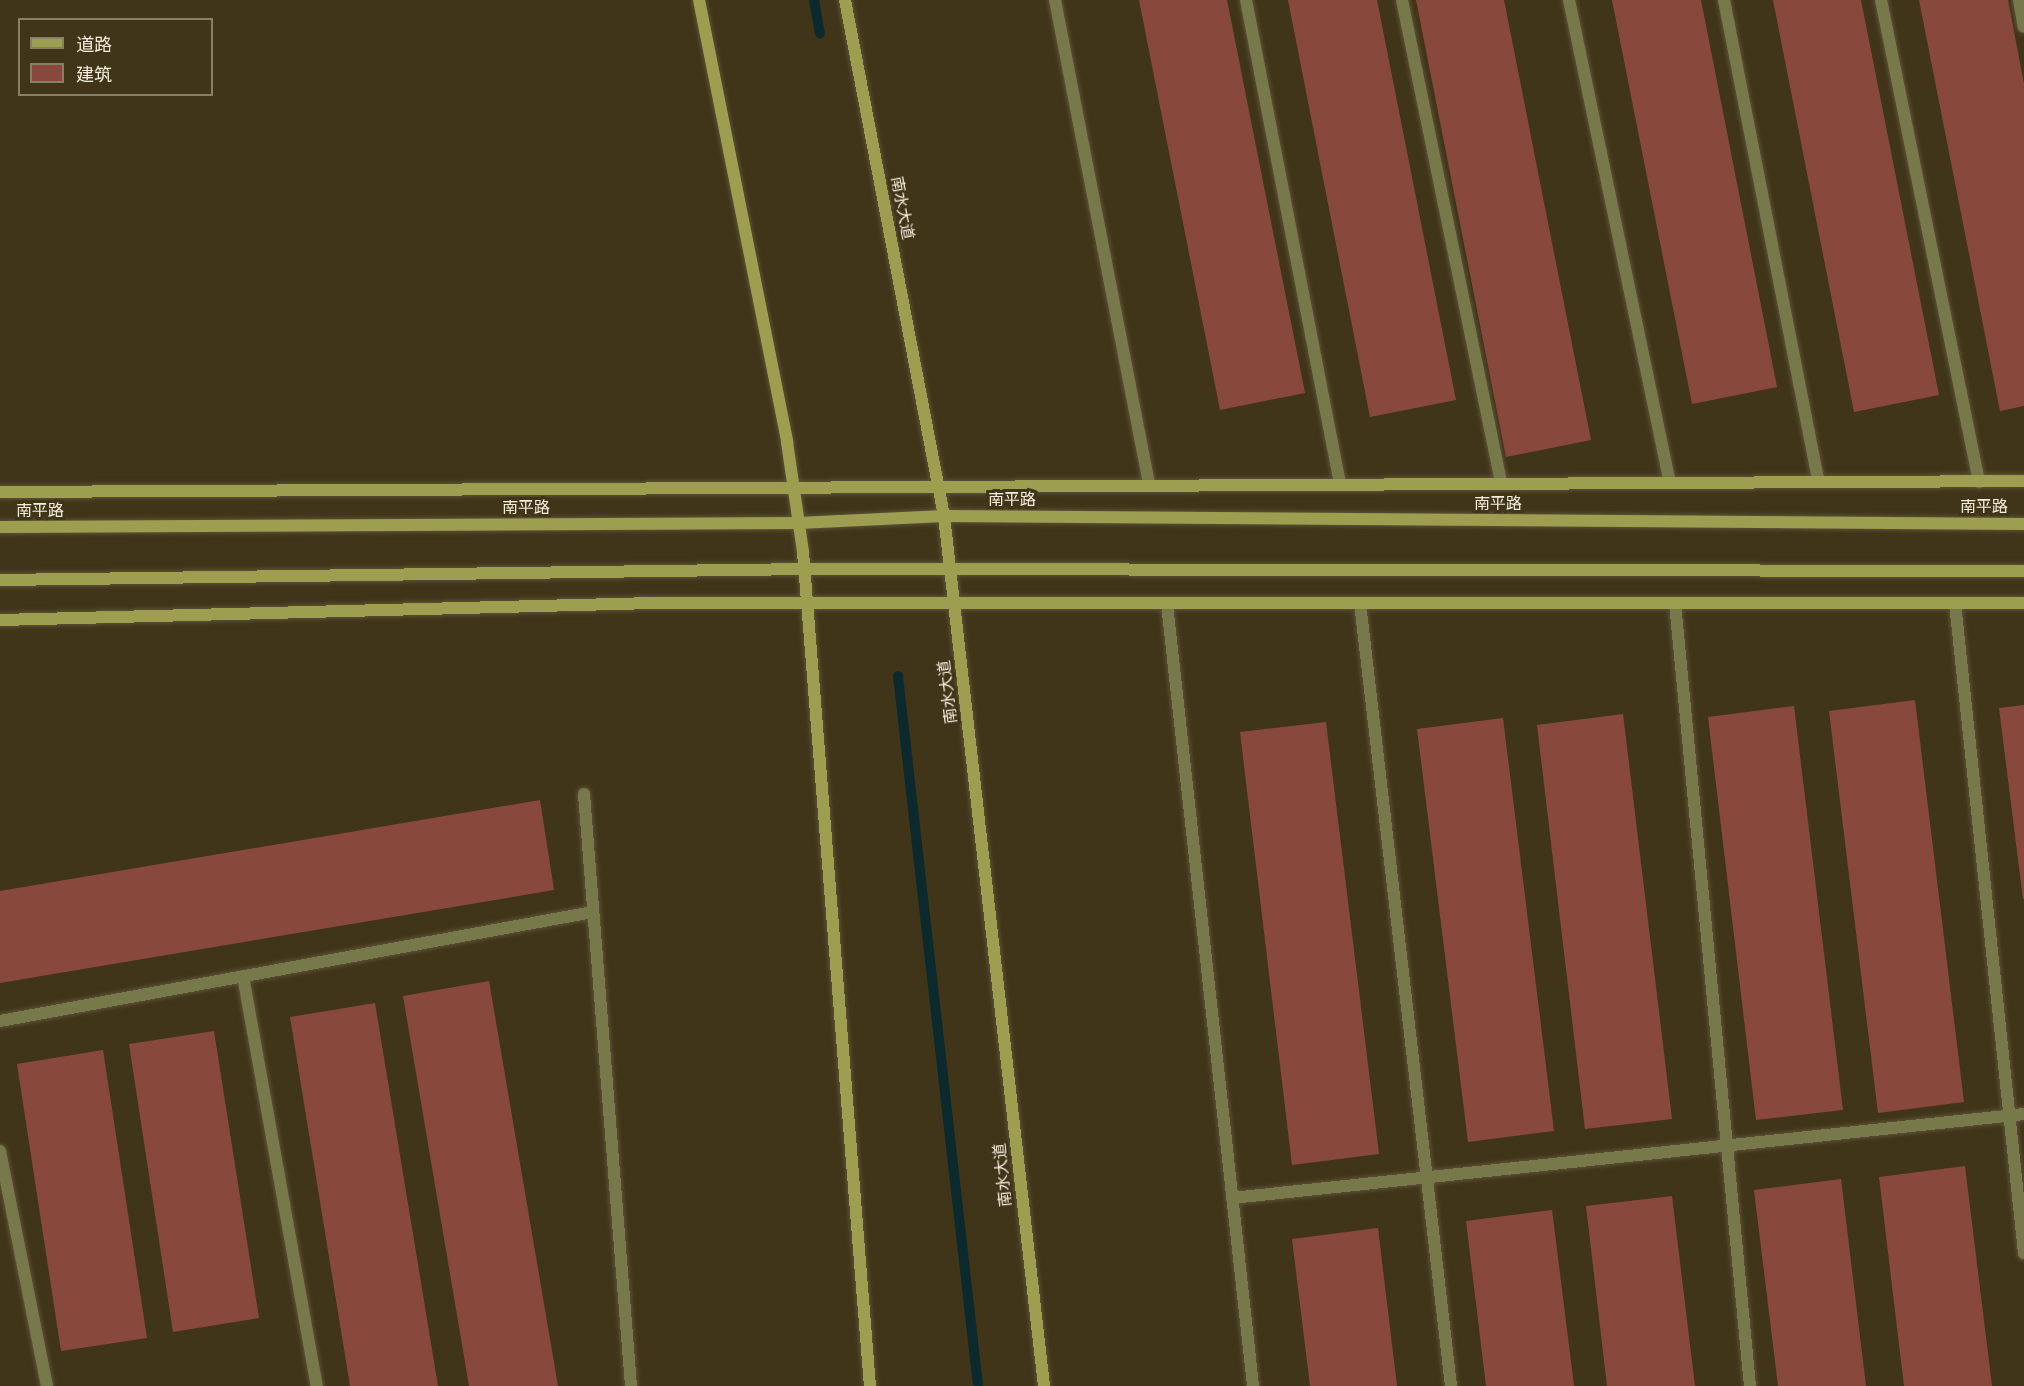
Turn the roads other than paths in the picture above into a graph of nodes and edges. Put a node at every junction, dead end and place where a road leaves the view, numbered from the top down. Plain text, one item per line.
1 (699, 0) edge
2 (845, 0) edge
3 (1055, 0) edge
4 (1246, 0) edge
5 (1402, 0) edge
6 (1569, 0) edge
7 (1724, 0) edge
8 (1881, 0) edge
9 (2019, 0) edge
10 (2024, 27) edge
11 (1818, 481) junction
12 (2024, 481) edge
13 (1340, 482) junction
14 (1501, 482) junction
15 (1670, 482) junction
16 (1979, 482) junction
17 (1149, 484) junction
18 (938, 485) junction
19 (794, 486) junction
20 (0, 492) edge
21 (944, 516) junction
22 (799, 524) junction
23 (2024, 524) edge
24 (0, 527) edge
25 (804, 569) junction
26 (2024, 571) edge
27 (951, 572) junction
28 (0, 580) edge
29 (1360, 603) junction
30 (1675, 603) junction
31 (1954, 603) junction
32 (2024, 603) edge
33 (807, 604) junction
34 (954, 604) junction
35 (1167, 604) junction
36 (0, 620) edge
37 (584, 794) dead end
38 (593, 912) junction
39 (243, 976) junction
40 (0, 1021) edge
41 (2024, 1114) edge
42 (2008, 1116) junction
43 (1725, 1146) junction
44 (0, 1151) edge
45 (1428, 1177) junction
46 (1232, 1198) junction
47 (2024, 1253) edge
48 (48, 1386) edge
49 (317, 1386) edge
50 (631, 1386) edge
51 (870, 1386) edge
52 (1044, 1386) edge
53 (1253, 1386) edge
54 (1451, 1386) edge
55 (1749, 1386) edge

1 - 19 main road
2 - 18 main road, 南水大道
3 - 17 street
4 - 13 street
5 - 14 street
6 - 15 street
7 - 11 street
8 - 16 street
9 - 10 street
11 - 15 main road
11 - 16 main road
12 - 16 main road
13 - 14 main road
13 - 17 main road
14 - 15 main road
17 - 18 main road
18 - 19 main road
18 - 21 main road, 南水大道
19 - 20 main road
19 - 22 main road
21 - 22 main road, 南平路
21 - 23 main road, 南平路
21 - 27 main road, 南水大道
22 - 24 main road, 南平路
22 - 25 main road
25 - 27 main road
25 - 28 main road
25 - 33 main road
26 - 27 main road
27 - 34 main road, 南水大道
29 - 30 main road
29 - 35 main road
29 - 45 street
30 - 31 main road
30 - 43 street
31 - 32 main road
31 - 42 street
33 - 34 main road
33 - 36 main road
33 - 51 main road
34 - 35 main road
34 - 52 main road, 南水大道
35 - 46 street
37 - 38 street
38 - 39 street
38 - 50 street
39 - 40 street
39 - 49 street
41 - 42 street
42 - 43 street
42 - 47 street
43 - 45 street
43 - 55 street
44 - 48 street
45 - 46 street
45 - 54 street
46 - 53 street

